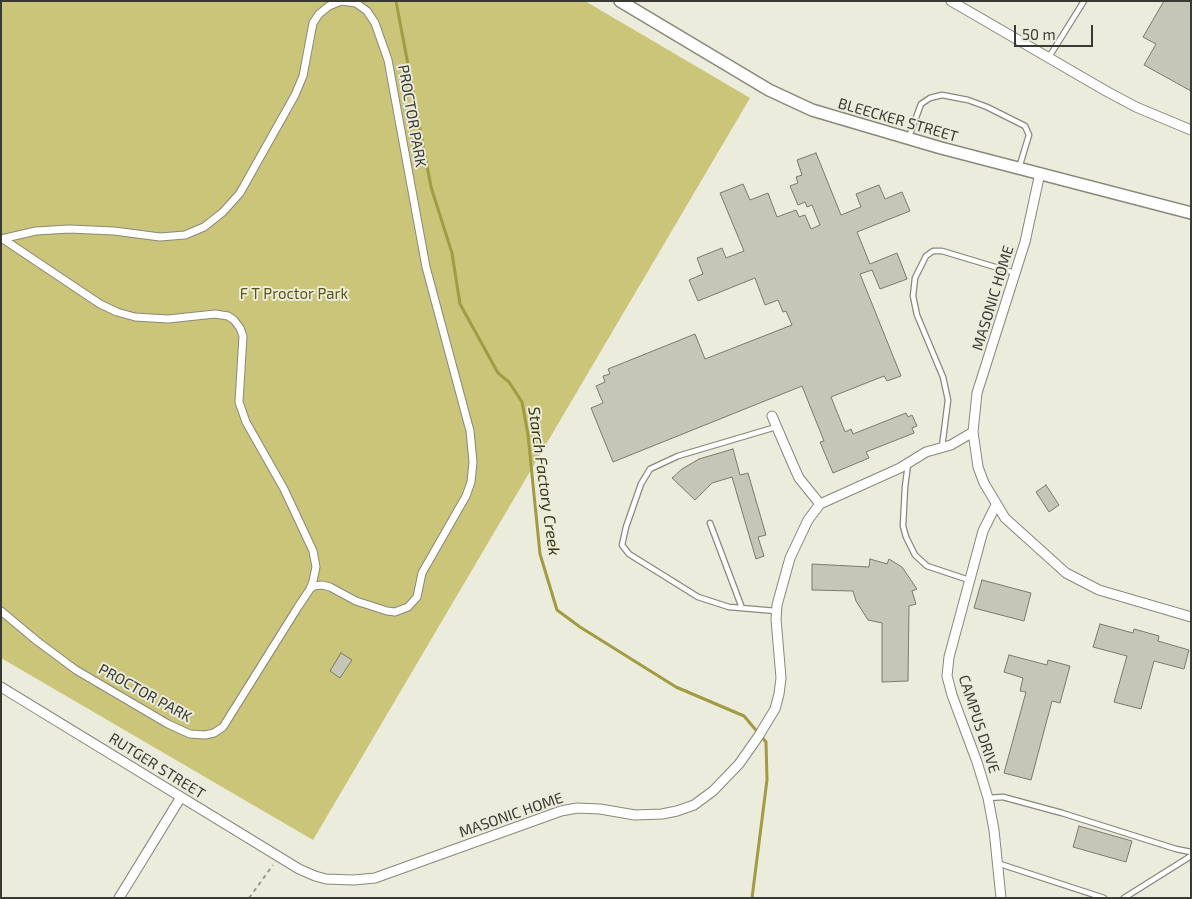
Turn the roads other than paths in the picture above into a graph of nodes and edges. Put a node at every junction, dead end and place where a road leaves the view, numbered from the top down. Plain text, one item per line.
1 (620, 1) edge
2 (951, 1) edge
3 (1084, 1) edge
4 (1048, 58) junction
5 (1191, 130) edge
6 (909, 139) junction
7 (1019, 168) junction
8 (1040, 173) junction
9 (1191, 213) edge
10 (2, 239) edge
11 (1015, 273) junction
12 (772, 416) dead end
13 (776, 427) junction
14 (973, 432) junction
15 (942, 447) junction
16 (909, 462) junction
17 (820, 504) junction
18 (996, 505) junction
19 (710, 523) dead end
20 (970, 581) junction
21 (310, 589) junction
22 (742, 608) junction
23 (1, 611) edge
24 (776, 612) junction
25 (1191, 617) edge
26 (1, 686) edge
27 (181, 797) junction
28 (988, 798) junction
29 (1191, 852) edge
30 (1191, 856) edge
31 (998, 863) junction
32 (299, 869) joint
33 (119, 898) edge
34 (1001, 898) edge
35 (1104, 898) edge
36 (1124, 898) edge

1 - 6 street, BLEECKER STREET
2 - 4 street
3 - 4 lane
4 - 5 street
6 - 7 street, BLEECKER STREET
6 - 7 lane
7 - 8 street, BLEECKER STREET
8 - 9 street, BLEECKER STREET
8 - 11 street, MASONIC HOME
10 - 21 street, PROCTOR PARK
10 - 21 street, PROCTOR PARK
11 - 14 street, MASONIC HOME
11 - 15 lane
12 - 13 street
13 - 17 street
13 - 22 lane
14 - 15 street
14 - 18 street, MASONIC HOME
15 - 16 street
16 - 17 street
16 - 20 lane
17 - 24 street, MASONIC HOME
18 - 20 street, CAMPUS DRIVE
18 - 25 street, MASONIC HOME
19 - 22 lane
20 - 28 street, CAMPUS DRIVE
21 - 23 street, PROCTOR PARK
22 - 24 lane
24 - 32 street, MASONIC HOME
26 - 27 street, RUTGER STREET
27 - 32 street, RUTGER STREET
27 - 33 street
28 - 29 lane
28 - 31 street, CAMPUS DRIVE
30 - 36 lane
31 - 34 street, CAMPUS DRIVE
31 - 35 lane

